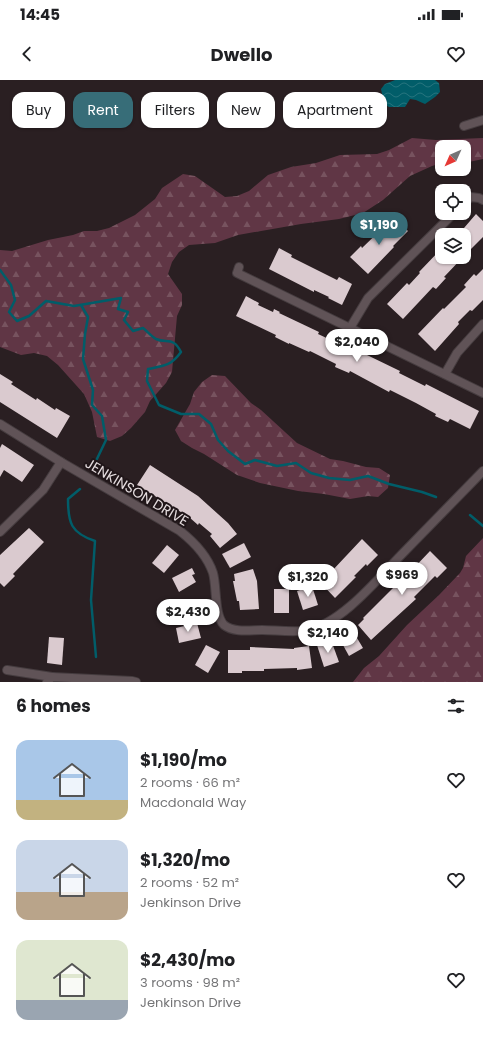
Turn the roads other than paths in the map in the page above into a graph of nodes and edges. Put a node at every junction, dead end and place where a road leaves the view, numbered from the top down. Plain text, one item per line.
1 (483, 120) edge
2 (464, 126) dead end
3 (471, 197) edge
4 (483, 200) edge
5 (447, 220) edge
6 (239, 267) dead end
7 (483, 324) edge
8 (350, 328) junction
9 (445, 374) junction
10 (483, 393) edge
11 (0, 424) edge
12 (61, 462) junction
13 (483, 471) edge
14 (0, 532) edge
15 (7, 670) dead end
16 (49, 680) edge
17 (136, 682) edge

1 - 2 street
3 - 4 street
5 - 8 street
6 - 8 street
7 - 9 street
8 - 9 street
9 - 10 street
11 - 12 street, JENKINSON DRIVE
12 - 13 street, JENKINSON DRIVE
12 - 14 street
15 - 16 street
16 - 17 street

